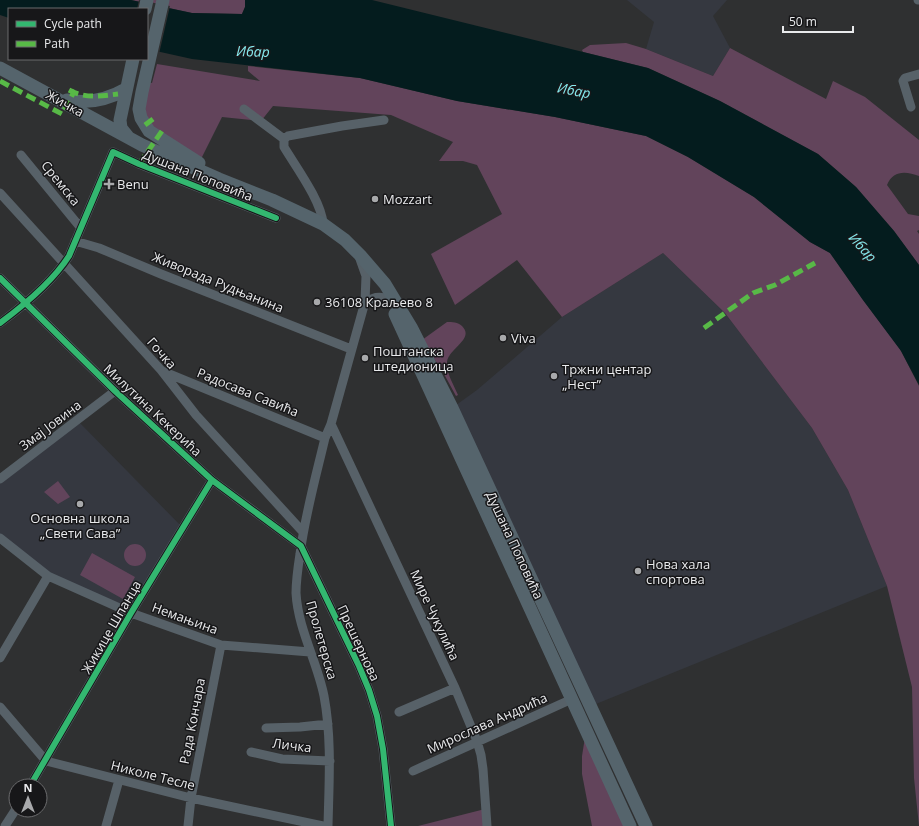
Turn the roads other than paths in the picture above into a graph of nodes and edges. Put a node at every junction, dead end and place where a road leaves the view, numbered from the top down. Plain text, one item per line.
1 (163, 0) edge
2 (133, 60) edge
3 (0, 68) edge
4 (919, 74) edge
5 (126, 89) junction
6 (52, 95) junction
7 (911, 106) dead end
8 (139, 109) junction
9 (244, 109) dead end
10 (384, 120) dead end
11 (121, 132) junction
12 (284, 139) junction
13 (21, 155) dead end
14 (219, 179) junction
15 (0, 193) edge
16 (276, 218) dead end
17 (323, 224) junction
18 (80, 227) junction
19 (75, 241) junction
20 (357, 252) junction
21 (64, 264) junction
22 (373, 271) junction
23 (0, 278) edge
24 (387, 299) junction
25 (365, 302) junction
26 (25, 304) junction
27 (0, 323) edge
28 (351, 349) junction
29 (161, 370) junction
30 (115, 391) junction
31 (331, 424) junction
32 (325, 438) junction
33 (0, 479) edge
34 (212, 480) junction
35 (303, 532) junction
36 (0, 538) edge
37 (301, 546) junction
38 (48, 576) junction
39 (131, 613) junction
40 (220, 645) junction
41 (310, 652) junction
42 (0, 658) edge
43 (455, 688) junction
44 (572, 699) junction
45 (0, 707) edge
46 (399, 712) dead end
47 (328, 724) junction
48 (266, 728) dead end
49 (477, 741) junction
50 (251, 752) dead end
51 (46, 761) junction
52 (330, 761) junction
53 (413, 771) dead end
54 (35, 778) edge
55 (119, 780) junction
56 (191, 798) junction
57 (106, 826) edge
58 (188, 826) edge
59 (323, 826) edge
60 (328, 826) edge
61 (391, 826) edge
62 (487, 826) edge
63 (630, 826) edge
64 (646, 826) edge

1 - 8 main road
2 - 5 main road
3 - 6 main road, Жичка
4 - 7 street
5 - 6 main road
5 - 11 main road
6 - 11 main road, Жичка
8 - 11 main road
8 - 14 main road, Душана Поповића
9 - 12 street
10 - 12 street
11 - 14 main road, Душана Поповића
12 - 17 street
13 - 18 street, Сремска
14 - 17 main road, Душана Поповића
15 - 21 street, Гочка
16 - 18 street, Душана Поповића
17 - 20 main road, Душана Поповића
18 - 19 street
19 - 21 street
19 - 28 street, Живорада Рудњанина
20 - 22 main road, Душана Поповића
20 - 25 street, Пролетерска
21 - 26 street
21 - 29 street, Гочка
22 - 24 main road, Душана Поповића
22 - 64 main road, Душана Поповића
23 - 26 street, Милутина Кекерића
24 - 25 street
24 - 44 main road, Душана Поповића
25 - 28 street, Пролетерска
26 - 27 street
26 - 30 street, Милутина Кекерића
28 - 31 street, Пролетерска
29 - 32 street, Радосава Савића
29 - 35 street, Гочка
30 - 33 street, Змај Јовина
30 - 34 street, Милутина Кекерића
31 - 32 street, Пролетерска
31 - 43 street, Мире Чукулића
32 - 35 street, Пролетерска
34 - 37 street, Милутина Кекерића
34 - 39 street, Жикице Шпанца
35 - 37 street, Пролетерска
36 - 38 street, Немањина
37 - 41 street, Пролетерска
37 - 61 street, Прешернова
38 - 39 street, Немањина
38 - 42 street
39 - 40 street, Немањина
39 - 51 street, Жикице Шпанца
40 - 41 street, Немањина
40 - 56 street, Рада Кончара
41 - 47 street, Пролетерска
43 - 46 street
43 - 49 street, Мире Чукулића
44 - 49 street, Мирослава Андрића
44 - 63 main road, Душана Поповића
45 - 51 street
47 - 48 street, Личка
47 - 52 street, Пролетерска
49 - 53 street, Мирослава Андрића
49 - 62 street, Мире Чукулића
50 - 52 street, Личка
51 - 54 street, Жикице Шпанца
51 - 55 street, Николе Тесле
52 - 60 street, Пролетерска
55 - 56 street, Николе Тесле
55 - 57 street
56 - 58 street, Рада Кончара
56 - 59 street, Николе Тесле

